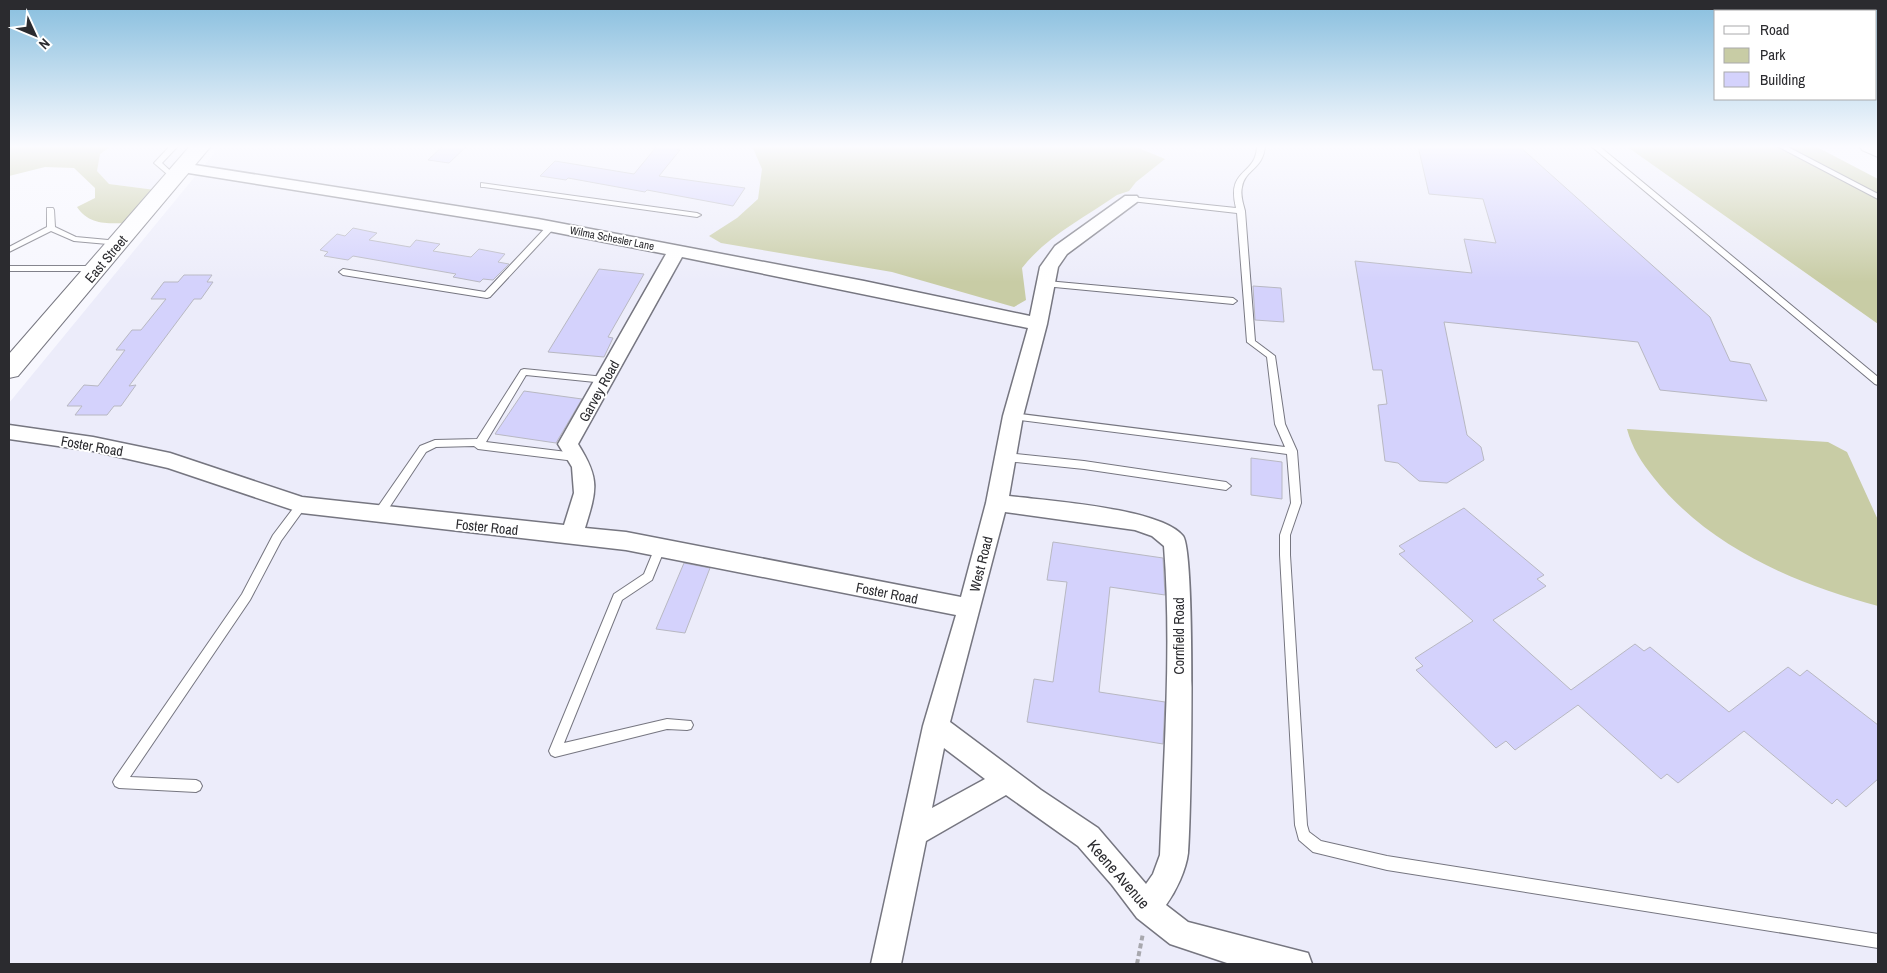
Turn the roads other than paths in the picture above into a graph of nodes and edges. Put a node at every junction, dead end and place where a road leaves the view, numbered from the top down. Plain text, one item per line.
1 (162, 191) edge
2 (308, 191) edge
3 (528, 191) edge
4 (1237, 191) edge
5 (1649, 191) edge
6 (1131, 199) joint
7 (50, 210) dead end
8 (1241, 211) junction
9 (697, 216) dead end
10 (552, 226) junction
11 (50, 228) junction
12 (119, 243) junction
13 (9, 250) edge
14 (677, 250) junction
15 (9, 269) edge
16 (96, 270) junction
17 (343, 272) dead end
18 (1047, 284) junction
19 (1232, 301) dead end
20 (1038, 324) junction
21 (9, 370) edge
22 (605, 380) junction
23 (1878, 382) edge
24 (1013, 416) junction
25 (9, 432) edge
26 (480, 442) junction
27 (1292, 451) junction
28 (575, 457) junction
29 (1006, 457) junction
30 (1226, 486) dead end
31 (997, 503) junction
32 (302, 505) junction
33 (379, 514) junction
34 (572, 536) junction
35 (660, 548) junction
36 (970, 608) junction
37 (687, 725) dead end
38 (936, 726) junction
39 (1008, 781) junction
40 (196, 786) dead end
41 (913, 833) junction
42 (1147, 908) junction
43 (1878, 941) edge
44 (886, 964) edge
45 (1297, 964) edge

1 - 12 main road, East Street
2 - 10 street, Wilma Schesler Lane
3 - 9 lane
4 - 8 lane
5 - 23 lane
6 - 8 lane
6 - 18 street, West Road
7 - 11 lane
8 - 27 lane
10 - 14 street, Wilma Schesler Lane
10 - 17 lane
11 - 12 lane
11 - 13 lane
12 - 16 main road, East Street
14 - 20 street, Wilma Schesler Lane
14 - 22 street, Garvey Road
15 - 16 lane
16 - 21 main road, East Street
18 - 19 lane
18 - 20 street, West Road
20 - 24 street, West Road
22 - 26 lane
22 - 28 street, Garvey Road
24 - 27 lane
24 - 29 street, West Road
25 - 32 street, Foster Road
26 - 28 lane
26 - 33 lane
27 - 43 lane
28 - 34 street, Garvey Road
29 - 30 lane
29 - 31 street, West Road
31 - 36 street, West Road
31 - 42 street, Cornfield Road
32 - 33 street, Foster Road
32 - 40 lane
33 - 34 street, Foster Road
34 - 35 street, Foster Road
35 - 36 street, Foster Road
35 - 37 lane
36 - 38 street, West Road
38 - 39 street, Keene Avenue
38 - 41 street, West Road
39 - 41 street
39 - 42 street, Keene Avenue
41 - 44 street, West Road
42 - 45 street, Keene Avenue

